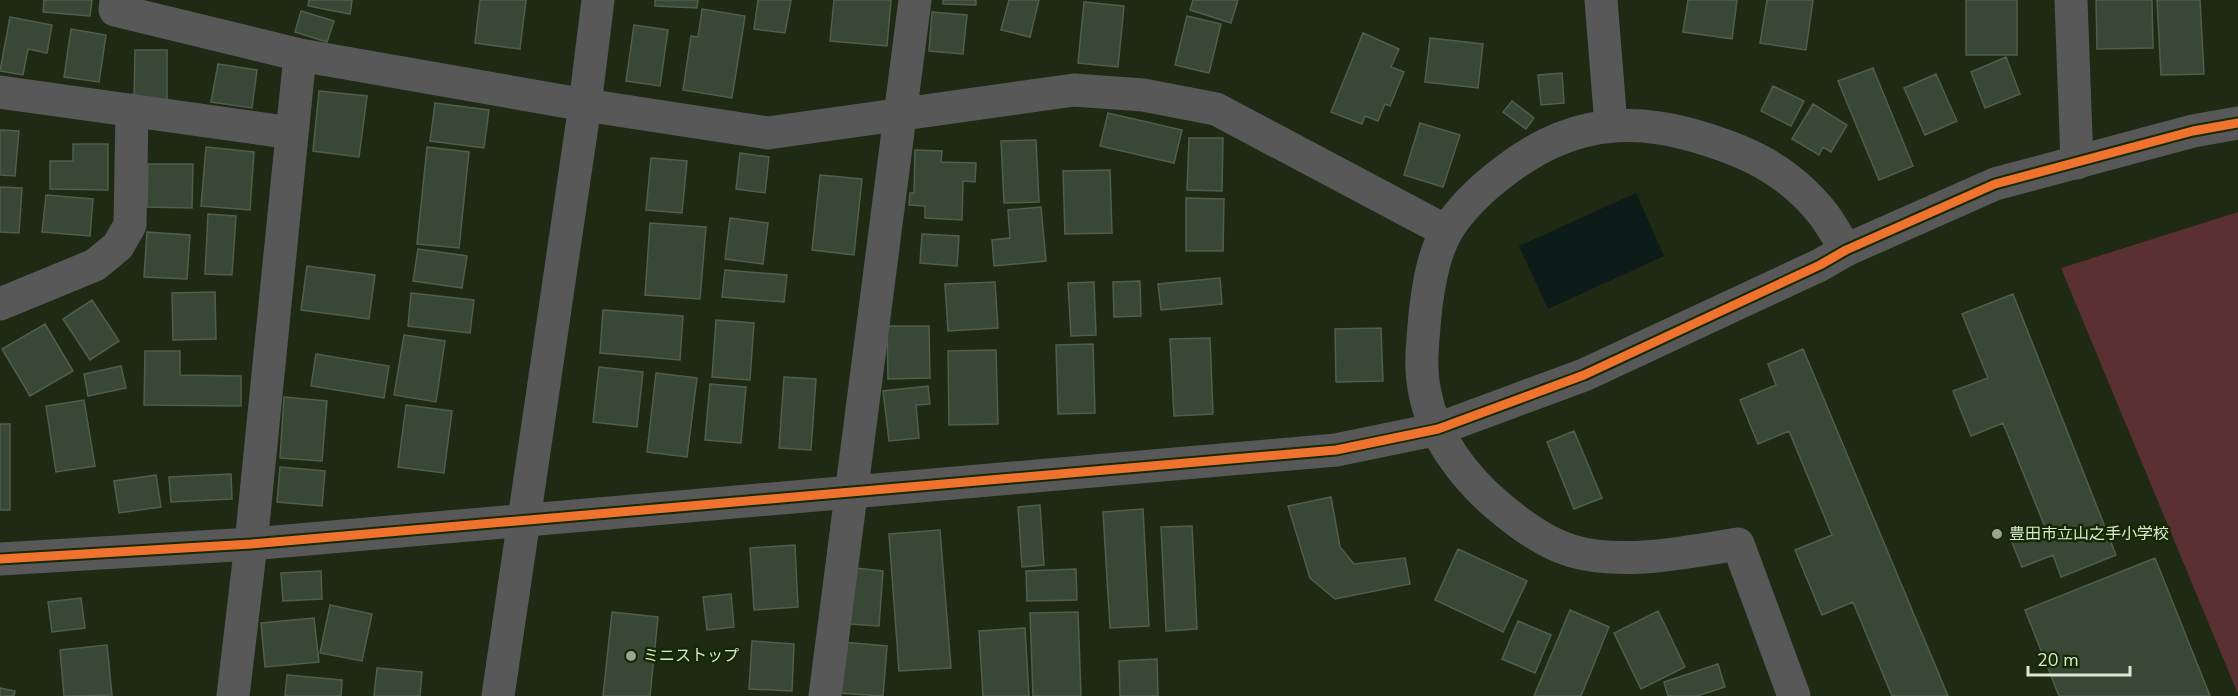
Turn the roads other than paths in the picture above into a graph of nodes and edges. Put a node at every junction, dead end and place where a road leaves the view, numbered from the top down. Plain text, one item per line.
1 (116, 0) edge
2 (597, 0) edge
3 (915, 0) edge
4 (1601, 0) edge
5 (2071, 0) edge
6 (300, 55) junction
7 (0, 92) edge
8 (585, 105) junction
9 (132, 110) junction
10 (900, 115) junction
11 (2238, 123) edge
12 (1611, 125) junction
13 (292, 133) junction
14 (2077, 163) junction
15 (1446, 231) junction
16 (1846, 250) junction
17 (0, 304) edge
18 (1438, 429) junction
19 (851, 492) junction
20 (525, 520) junction
21 (251, 544) junction
22 (0, 560) edge
23 (233, 696) edge
24 (498, 696) edge
25 (825, 696) edge
26 (1794, 696) edge

1 - 6 street
2 - 8 street
3 - 10 street
4 - 12 street
5 - 14 street
6 - 8 street
6 - 13 street
7 - 9 street
8 - 10 street
8 - 20 street
9 - 13 street
9 - 17 street
10 - 15 street
10 - 19 street
11 - 14 street
12 - 15 street
12 - 16 street
13 - 21 street
14 - 16 street
15 - 18 street
16 - 18 street
18 - 19 street
18 - 26 street
19 - 20 street
19 - 25 street
20 - 21 street
20 - 24 street
21 - 22 street
21 - 23 street

